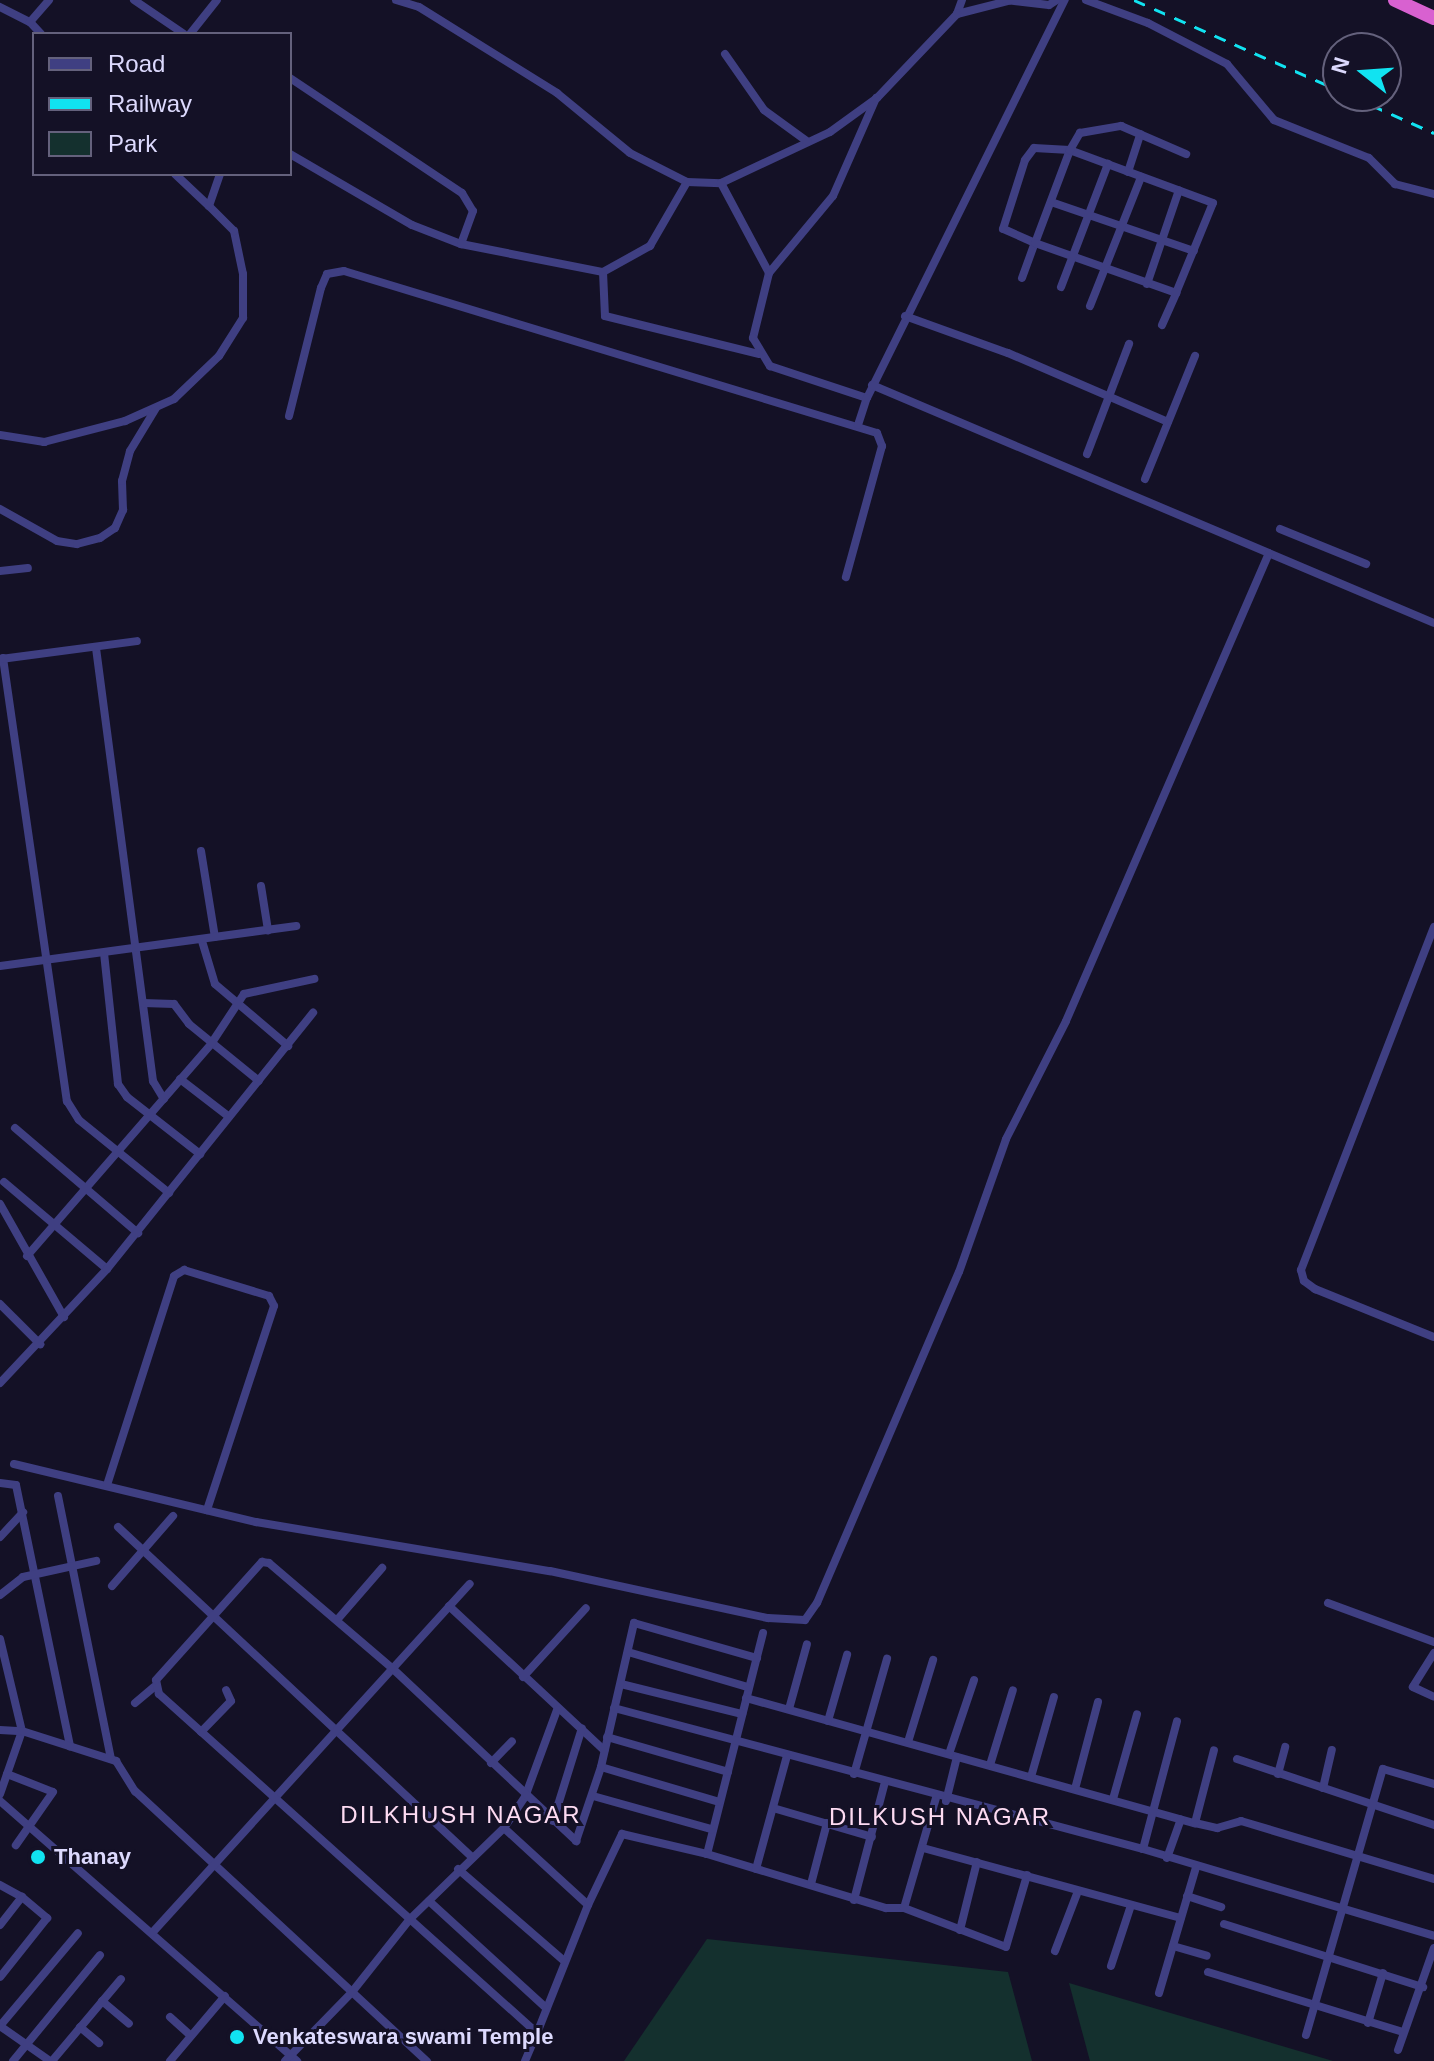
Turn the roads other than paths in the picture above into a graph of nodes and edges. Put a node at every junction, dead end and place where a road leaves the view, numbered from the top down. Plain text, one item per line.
1 (49, 0) edge
2 (134, 0) edge
3 (217, 0) edge
4 (396, 0) edge
5 (962, 0) edge
6 (1007, 0) edge
7 (1057, 0) edge
8 (1065, 0) edge
9 (1086, 0) edge
10 (1395, 0) edge
11 (0, 7) edge
12 (957, 14) junction
13 (1434, 18) edge
14 (30, 22) junction
15 (39, 32) edge
16 (181, 32) edge
17 (192, 32) edge
18 (725, 54) dead end
19 (292, 79) edge
20 (877, 98) junction
21 (1140, 134) junction
22 (808, 142) junction
23 (1070, 150) junction
24 (1186, 154) dead end
25 (292, 155) edge
26 (1108, 164) junction
27 (1128, 172) junction
28 (177, 176) edge
29 (219, 176) edge
30 (1141, 177) junction
31 (687, 182) junction
32 (721, 183) junction
33 (1179, 190) junction
34 (1434, 194) edge
35 (1051, 202) junction
36 (209, 206) junction
37 (1089, 215) junction
38 (1124, 225) junction
39 (1163, 239) junction
40 (1035, 243) junction
41 (461, 244) junction
42 (1194, 251) junction
43 (1073, 256) junction
44 (1106, 269) junction
45 (603, 272) junction
46 (769, 273) junction
47 (1022, 278) dead end
48 (1147, 284) junction
49 (1061, 287) dead end
50 (1176, 293) junction
51 (1090, 306) dead end
52 (905, 316) junction
53 (1162, 325) dead end
54 (1129, 344) dead end
55 (758, 354) junction
56 (1195, 356) dead end
57 (872, 385) junction
58 (1109, 397) junction
59 (867, 398) junction
60 (157, 407) junction
61 (289, 416) dead end
62 (1168, 422) junction
63 (858, 425) junction
64 (0, 435) edge
65 (1087, 454) dead end
66 (1145, 479) dead end
67 (0, 509) edge
68 (1280, 529) dead end
69 (1269, 553) junction
70 (1366, 564) dead end
71 (28, 568) dead end
72 (0, 571) edge
73 (846, 577) dead end
74 (1434, 623) edge
75 (137, 641) dead end
76 (96, 648) junction
77 (2, 658) edge
78 (201, 851) dead end
79 (261, 886) dead end
80 (296, 926) dead end
81 (1434, 927) edge
82 (268, 930) junction
83 (215, 937) junction
84 (202, 941) junction
85 (139, 948) junction
86 (1431, 952) edge
87 (104, 953) junction
88 (50, 960) junction
89 (0, 966) edge
90 (314, 979) dead end
91 (143, 1003) junction
92 (237, 1004) junction
93 (313, 1013) dead end
94 (211, 1044) junction
95 (288, 1046) junction
96 (180, 1079) junction
97 (259, 1081) junction
98 (164, 1099) junction
99 (151, 1116) junction
100 (228, 1116) junction
101 (15, 1128) dead end
102 (121, 1152) junction
103 (200, 1154) junction
104 (4, 1182) dead end
105 (88, 1189) junction
106 (169, 1193) junction
107 (0, 1204) edge
108 (2, 1217) edge
109 (59, 1224) junction
110 (138, 1233) junction
111 (27, 1256) junction
112 (107, 1269) junction
113 (0, 1304) edge
114 (64, 1317) junction
115 (1434, 1337) edge
116 (40, 1344) junction
117 (0, 1383) edge
118 (14, 1464) dead end
119 (0, 1483) edge
120 (107, 1485) junction
121 (58, 1496) dead end
122 (207, 1510) junction
123 (23, 1512) junction
124 (173, 1516) dead end
125 (118, 1527) dead end
126 (0, 1537) edge
127 (143, 1550) junction
128 (96, 1561) dead end
129 (75, 1566) junction
130 (382, 1568) dead end
131 (37, 1574) junction
132 (470, 1584) dead end
133 (112, 1586) dead end
134 (0, 1595) edge
135 (1328, 1603) dead end
136 (449, 1606) junction
137 (586, 1608) dead end
138 (214, 1616) junction
139 (337, 1620) junction
140 (763, 1633) dead end
141 (0, 1639) edge
142 (1434, 1642) edge
143 (807, 1644) dead end
144 (628, 1652) junction
145 (1434, 1653) edge
146 (847, 1655) dead end
147 (757, 1658) junction
148 (887, 1659) dead end
149 (933, 1660) dead end
150 (392, 1668) junction
151 (523, 1677) junction
152 (974, 1680) dead end
153 (621, 1684) junction
154 (154, 1687) junction
155 (748, 1687) junction
156 (226, 1690) dead end
157 (1013, 1690) dead end
158 (1054, 1697) dead end
159 (1434, 1697) edge
160 (746, 1698) junction
161 (1098, 1702) dead end
162 (135, 1703) dead end
163 (614, 1708) junction
164 (789, 1709) junction
165 (557, 1710) junction
166 (742, 1714) junction
167 (1137, 1714) dead end
168 (828, 1721) junction
169 (1177, 1721) dead end
170 (582, 1728) junction
171 (0, 1730) edge
172 (865, 1730) junction
173 (22, 1731) junction
174 (201, 1732) junction
175 (335, 1732) junction
176 (607, 1737) junction
177 (512, 1741) dead end
178 (908, 1742) junction
179 (736, 1744) junction
180 (70, 1746) junction
181 (1285, 1747) dead end
182 (604, 1750) junction
183 (1214, 1750) dead end
184 (1332, 1750) dead end
185 (787, 1756) junction
186 (953, 1756) junction
187 (111, 1759) junction
188 (1237, 1759) dead end
189 (491, 1763) junction
190 (990, 1765) junction
191 (601, 1767) junction
192 (728, 1772) junction
193 (7, 1774) junction
194 (854, 1774) junction
195 (1278, 1774) junction
196 (1031, 1777) junction
197 (885, 1782) junction
198 (1434, 1784) edge
199 (1323, 1788) junction
200 (1075, 1789) junction
201 (0, 1794) edge
202 (593, 1796) junction
203 (273, 1797) junction
204 (525, 1797) junction
205 (936, 1798) junction
206 (1113, 1799) junction
207 (0, 1801) edge
208 (946, 1801) junction
209 (719, 1802) junction
210 (1373, 1805) junction
211 (773, 1808) junction
212 (1154, 1811) junction
213 (1181, 1819) junction
214 (553, 1821) junction
215 (827, 1823) junction
216 (1195, 1823) junction
217 (31, 1824) junction
218 (1434, 1825) edge
219 (504, 1828) junction
220 (711, 1829) junction
221 (872, 1837) junction
222 (16, 1845) dead end
223 (923, 1848) junction
224 (1143, 1849) junction
225 (707, 1854) junction
226 (1359, 1855) junction
227 (472, 1857) junction
228 (1167, 1858) junction
229 (977, 1862) junction
230 (213, 1865) junction
231 (1196, 1867) junction
232 (458, 1869) junction
233 (756, 1869) junction
234 (1027, 1875) junction
235 (1434, 1879) edge
236 (811, 1884) junction
237 (0, 1885) edge
238 (1078, 1891) junction
239 (1187, 1896) junction
240 (22, 1897) junction
241 (854, 1900) junction
242 (429, 1901) junction
243 (588, 1905) junction
244 (1131, 1905) junction
245 (1221, 1907) dead end
246 (904, 1908) junction
247 (1343, 1910) junction
248 (1181, 1918) junction
249 (409, 1920) junction
250 (1224, 1924) dead end
251 (0, 1925) edge
252 (960, 1930) junction
253 (78, 1933) dead end
254 (152, 1933) junction
255 (1434, 1936) edge
256 (1173, 1946) junction
257 (1434, 1948) edge
258 (1055, 1951) dead end
259 (100, 1955) dead end
260 (1207, 1956) dead end
261 (1328, 1958) junction
262 (563, 1960) junction
263 (1111, 1966) dead end
264 (1208, 1972) dead end
265 (1383, 1973) junction
266 (0, 1977) edge
267 (121, 1979) dead end
268 (1423, 1987) junction
269 (352, 1992) junction
270 (1159, 1993) dead end
271 (225, 1996) junction
272 (102, 2001) junction
273 (1316, 2006) junction
274 (546, 2008) junction
275 (170, 2017) dead end
276 (1368, 2023) junction
277 (129, 2024) dead end
278 (0, 2026) edge
279 (80, 2027) junction
280 (1403, 2032) junction
281 (537, 2033) junction
282 (1306, 2035) dead end
283 (191, 2036) junction
284 (28, 2043) junction
285 (99, 2043) dead end
286 (1398, 2050) dead end
287 (291, 2059) edge
288 (13, 2061) edge
289 (51, 2061) edge
290 (170, 2061) edge
291 (427, 2061) edge
292 (525, 2061) edge

1 - 14 street
2 - 16 street
3 - 17 street
4 - 31 street
5 - 12 street
6 - 7 street
6 - 12 street
8 - 52 street
9 - 34 street
10 - 13 highway
11 - 14 street
12 - 20 street
14 - 15 street
18 - 22 street
19 - 41 street
20 - 22 street
20 - 46 street
21 - 23 street
21 - 24 street
21 - 27 street
22 - 32 street
23 - 26 street
23 - 35 street
23 - 40 street
25 - 41 street
26 - 27 street
26 - 37 street
27 - 30 street
28 - 36 street
29 - 36 street
30 - 33 street
30 - 38 street
31 - 32 street
31 - 45 street
32 - 46 street
33 - 39 street
33 - 42 street
35 - 37 street
35 - 40 street
36 - 60 street
37 - 38 street
37 - 43 street
38 - 39 street
38 - 44 street
39 - 42 street
39 - 48 street
40 - 43 street
40 - 47 street
41 - 45 street
42 - 50 street
43 - 44 street
43 - 49 street
44 - 48 street
44 - 51 street
45 - 55 street
46 - 55 street
48 - 50 street
50 - 53 street
52 - 57 street
52 - 58 street
54 - 58 street
55 - 59 street
56 - 62 street
57 - 59 street
57 - 69 street
58 - 62 street
58 - 65 street
59 - 63 street
60 - 64 street
60 - 67 street
61 - 63 street
62 - 66 street
63 - 73 street
68 - 70 street
69 - 74 street
69 - 122 street
71 - 72 street
75 - 76 street
76 - 77 street
76 - 85 street
77 - 88 street
78 - 83 street
79 - 82 street
80 - 82 street
81 - 86 street
82 - 83 street
83 - 84 street
84 - 85 street
84 - 92 street
85 - 87 street
85 - 91 street
86 - 115 street
87 - 88 street
87 - 99 street
88 - 89 street
88 - 102 street
90 - 92 street
91 - 94 street
91 - 98 street
92 - 94 street
92 - 95 street
93 - 95 street
94 - 96 street
94 - 97 street
95 - 97 street
96 - 98 street
96 - 100 street
97 - 100 street
98 - 99 street
99 - 102 street
99 - 103 street
100 - 103 street
101 - 105 street
102 - 105 street
102 - 106 street
103 - 106 street
104 - 109 street
105 - 109 street
105 - 110 street
106 - 110 street
107 - 108 street
108 - 111 street
109 - 111 street
109 - 112 street
110 - 112 street
111 - 114 street
112 - 114 street
113 - 116 street
114 - 116 street
116 - 117 street
118 - 120 street
119 - 123 street
120 - 122 street
120 - 122 street
121 - 129 street
123 - 126 street
123 - 131 street
124 - 127 street
125 - 127 street
127 - 133 street
127 - 138 street
128 - 129 street
129 - 131 street
129 - 187 street
130 - 139 street
131 - 134 street
131 - 180 street
132 - 136 street
135 - 142 street
136 - 150 street
136 - 151 street
137 - 151 street
138 - 139 street
138 - 154 street
138 - 175 street
139 - 150 street
140 - 147 street
141 - 173 street
143 - 164 street
144 - 147 street
144 - 153 street
144 - 155 street
145 - 159 street
146 - 168 street
147 - 155 street
148 - 172 street
149 - 178 street
150 - 175 street
150 - 189 street
151 - 165 street
152 - 186 street
153 - 163 street
153 - 166 street
154 - 162 street
154 - 174 street
155 - 160 street
156 - 174 street
157 - 190 street
158 - 196 street
160 - 164 street
160 - 166 street
161 - 200 street
163 - 176 street
163 - 179 street
164 - 168 street
165 - 170 street
165 - 204 street
166 - 179 street
167 - 206 street
168 - 172 street
169 - 212 street
170 - 182 street
170 - 214 street
171 - 173 street
172 - 178 street
172 - 194 street
173 - 180 street
173 - 193 street
174 - 203 street
175 - 203 street
175 - 227 street
176 - 182 street
176 - 192 street
177 - 189 street
178 - 186 street
179 - 185 street
179 - 192 street
180 - 187 street
181 - 195 street
182 - 191 street
183 - 216 street
184 - 199 street
185 - 194 street
185 - 211 street
186 - 190 street
186 - 208 street
187 - 230 street
188 - 195 street
189 - 204 street
190 - 196 street
191 - 202 street
191 - 209 street
192 - 209 street
193 - 201 street
193 - 217 street
194 - 197 street
195 - 199 street
196 - 200 street
197 - 205 street
197 - 221 street
198 - 210 street
199 - 210 street
200 - 206 street
202 - 214 street
202 - 220 street
203 - 230 street
203 - 249 street
204 - 214 street
204 - 219 street
205 - 208 street
205 - 223 street
206 - 212 street
207 - 217 street
208 - 224 street
209 - 220 street
210 - 218 street
210 - 226 street
211 - 215 street
211 - 233 street
212 - 213 street
212 - 224 street
213 - 216 street
213 - 228 street
215 - 221 street
215 - 236 street
216 - 226 street
217 - 222 street
217 - 254 street
219 - 227 street
219 - 243 street
220 - 225 street
221 - 241 street
223 - 229 street
223 - 246 street
224 - 228 street
225 - 233 street
225 - 243 street
226 - 235 street
226 - 247 street
227 - 232 street
228 - 231 street
229 - 234 street
229 - 252 street
230 - 254 street
230 - 269 street
231 - 239 street
231 - 247 street
232 - 242 street
232 - 262 street
233 - 236 street
234 - 238 street
234 - 252 street
236 - 241 street
237 - 240 street
238 - 244 street
238 - 258 street
239 - 245 street
239 - 248 street
240 - 251 street
240 - 266 street
241 - 246 street
242 - 249 street
242 - 274 street
243 - 262 street
244 - 248 street
244 - 263 street
246 - 252 street
247 - 255 street
247 - 261 street
248 - 256 street
249 - 269 street
249 - 281 street
250 - 261 street
253 - 278 street
254 - 271 street
256 - 260 street
256 - 270 street
257 - 268 street
259 - 284 street
261 - 265 street
261 - 273 street
262 - 274 street
264 - 273 street
265 - 268 street
265 - 276 street
267 - 272 street
268 - 280 street
269 - 287 street
269 - 291 street
271 - 283 street
271 - 287 street
272 - 277 street
272 - 279 street
273 - 276 street
273 - 282 street
274 - 281 street
275 - 283 street
276 - 280 street
278 - 284 street
279 - 285 street
279 - 289 street
280 - 286 street
281 - 292 street
283 - 290 street
284 - 288 street
284 - 289 street

